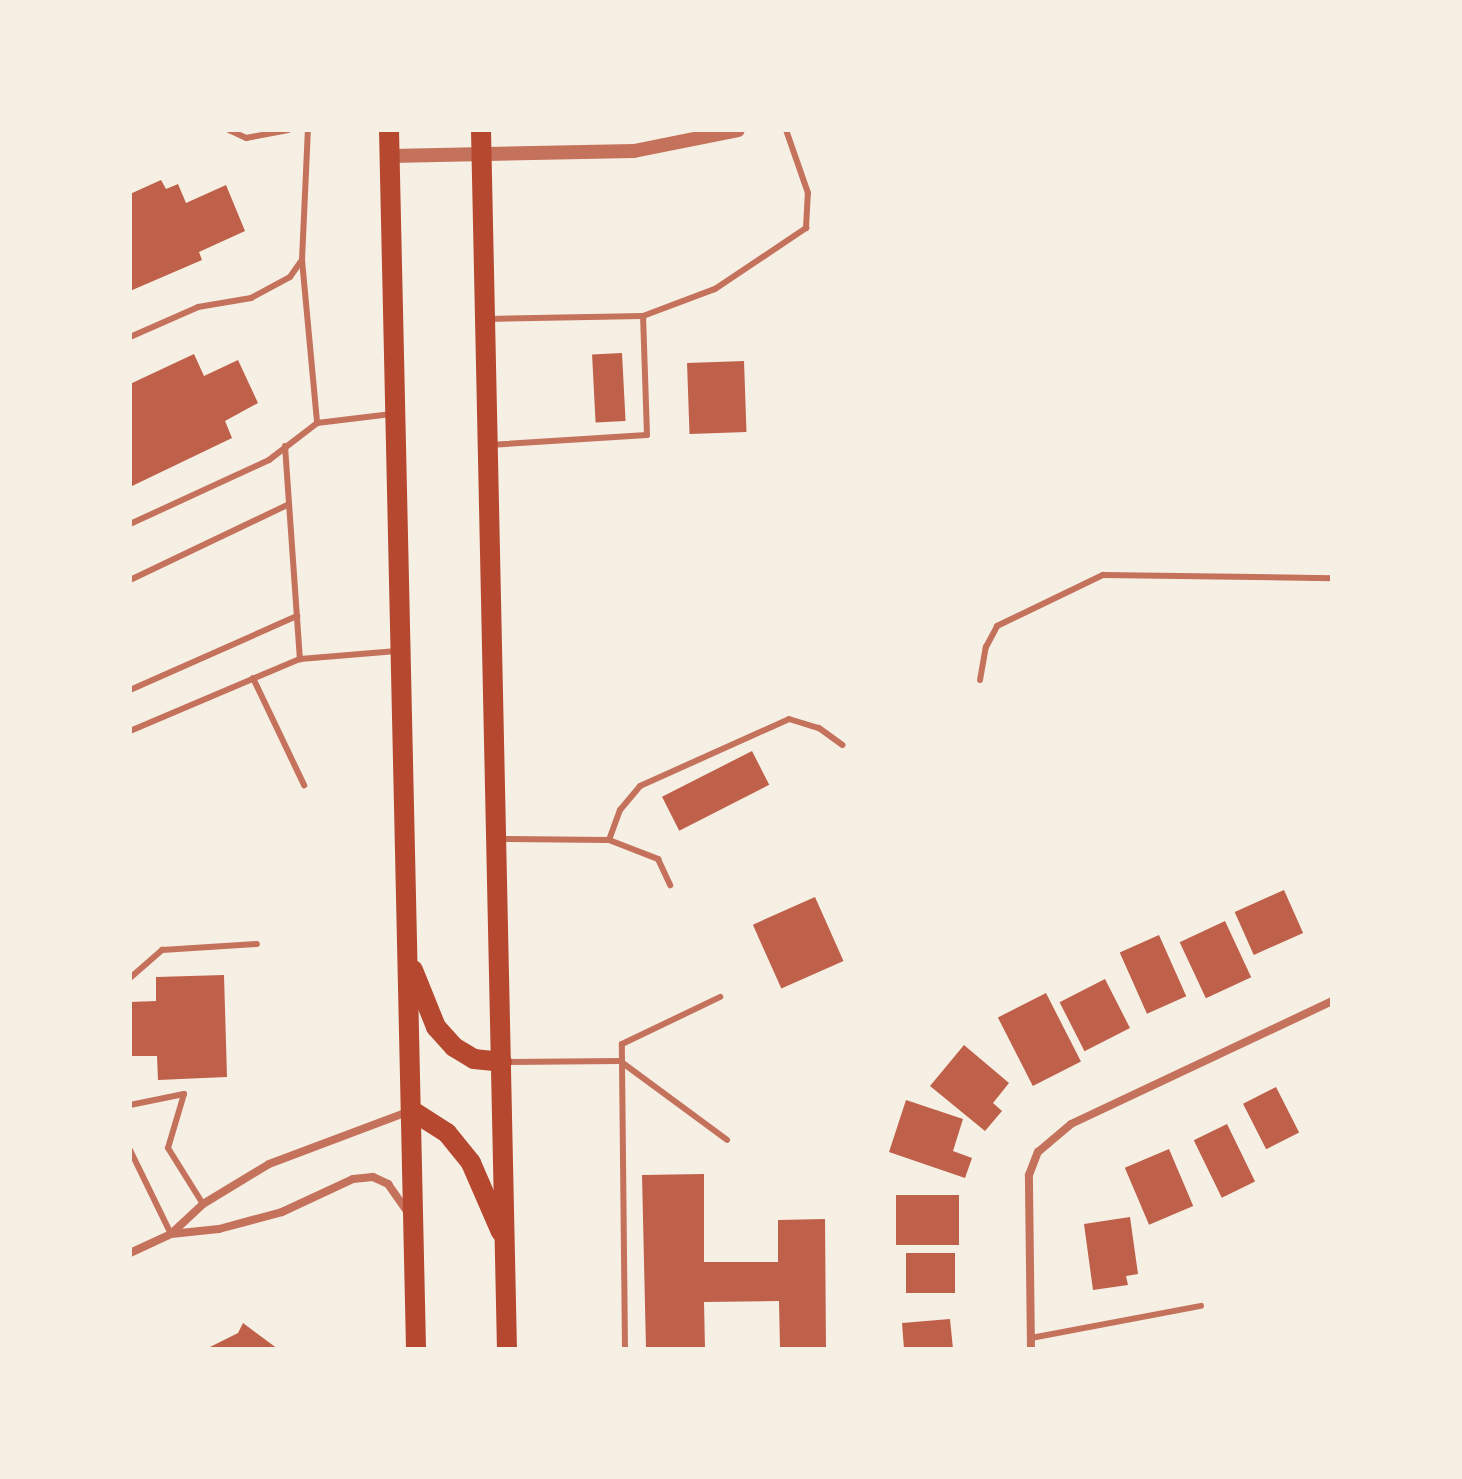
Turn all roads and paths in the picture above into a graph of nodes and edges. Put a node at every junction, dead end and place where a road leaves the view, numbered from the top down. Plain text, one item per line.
1 (229, 130) edge
2 (288, 130) edge
3 (308, 130) edge
4 (389, 130) edge
5 (481, 130) edge
6 (738, 130) edge
7 (786, 130) edge
8 (482, 154) junction
9 (390, 156) junction
10 (302, 260) junction
11 (643, 316) junction
12 (485, 319) junction
13 (130, 337) edge
14 (395, 414) junction
15 (317, 423) junction
16 (488, 445) junction
17 (285, 446) junction
18 (289, 504) junction
19 (130, 524) edge
20 (1332, 578) edge
21 (130, 580) edge
22 (297, 616) junction
23 (401, 651) junction
24 (300, 659) junction
25 (253, 678) junction
26 (980, 680) dead end
27 (130, 690) edge
28 (130, 731) edge
29 (842, 745) dead end
30 (304, 785) dead end
31 (496, 839) junction
32 (609, 840) junction
33 (670, 885) dead end
34 (257, 944) dead end
35 (408, 959) junction
36 (130, 978) edge
37 (720, 997) dead end
38 (1332, 1001) edge
39 (620, 1061) junction
40 (502, 1062) junction
41 (130, 1105) edge
42 (411, 1110) junction
43 (727, 1140) dead end
44 (130, 1150) edge
45 (203, 1204) junction
46 (414, 1225) junction
47 (171, 1234) junction
48 (505, 1242) junction
49 (130, 1253) edge
50 (1201, 1306) dead end
51 (1031, 1338) junction
52 (416, 1349) edge
53 (507, 1349) edge
54 (625, 1349) edge
55 (1031, 1349) edge

1 - 2 lane
3 - 10 lane
4 - 9 main road
5 - 8 main road
6 - 8 street
7 - 11 lane
8 - 9 street
8 - 12 main road
9 - 14 main road
10 - 13 lane
10 - 15 lane
11 - 12 lane
11 - 16 lane
12 - 16 main road
14 - 15 lane
14 - 23 main road
15 - 17 lane
16 - 31 main road
17 - 18 lane
17 - 19 lane
18 - 21 lane
18 - 22 lane
20 - 26 lane
22 - 24 lane
22 - 27 lane
23 - 24 lane
23 - 35 main road
24 - 25 lane
25 - 28 lane
25 - 30 lane
29 - 32 lane
31 - 32 lane
31 - 40 main road
32 - 33 lane
34 - 36 lane
35 - 40 main road
35 - 42 main road
37 - 39 lane
38 - 51 street
39 - 40 lane
39 - 43 lane
39 - 54 lane
40 - 48 main road
41 - 45 lane
42 - 45 street
42 - 46 main road
42 - 48 main road
44 - 47 lane
45 - 47 street
46 - 47 street
46 - 52 main road
47 - 49 street
48 - 53 main road
50 - 51 lane
51 - 55 street

